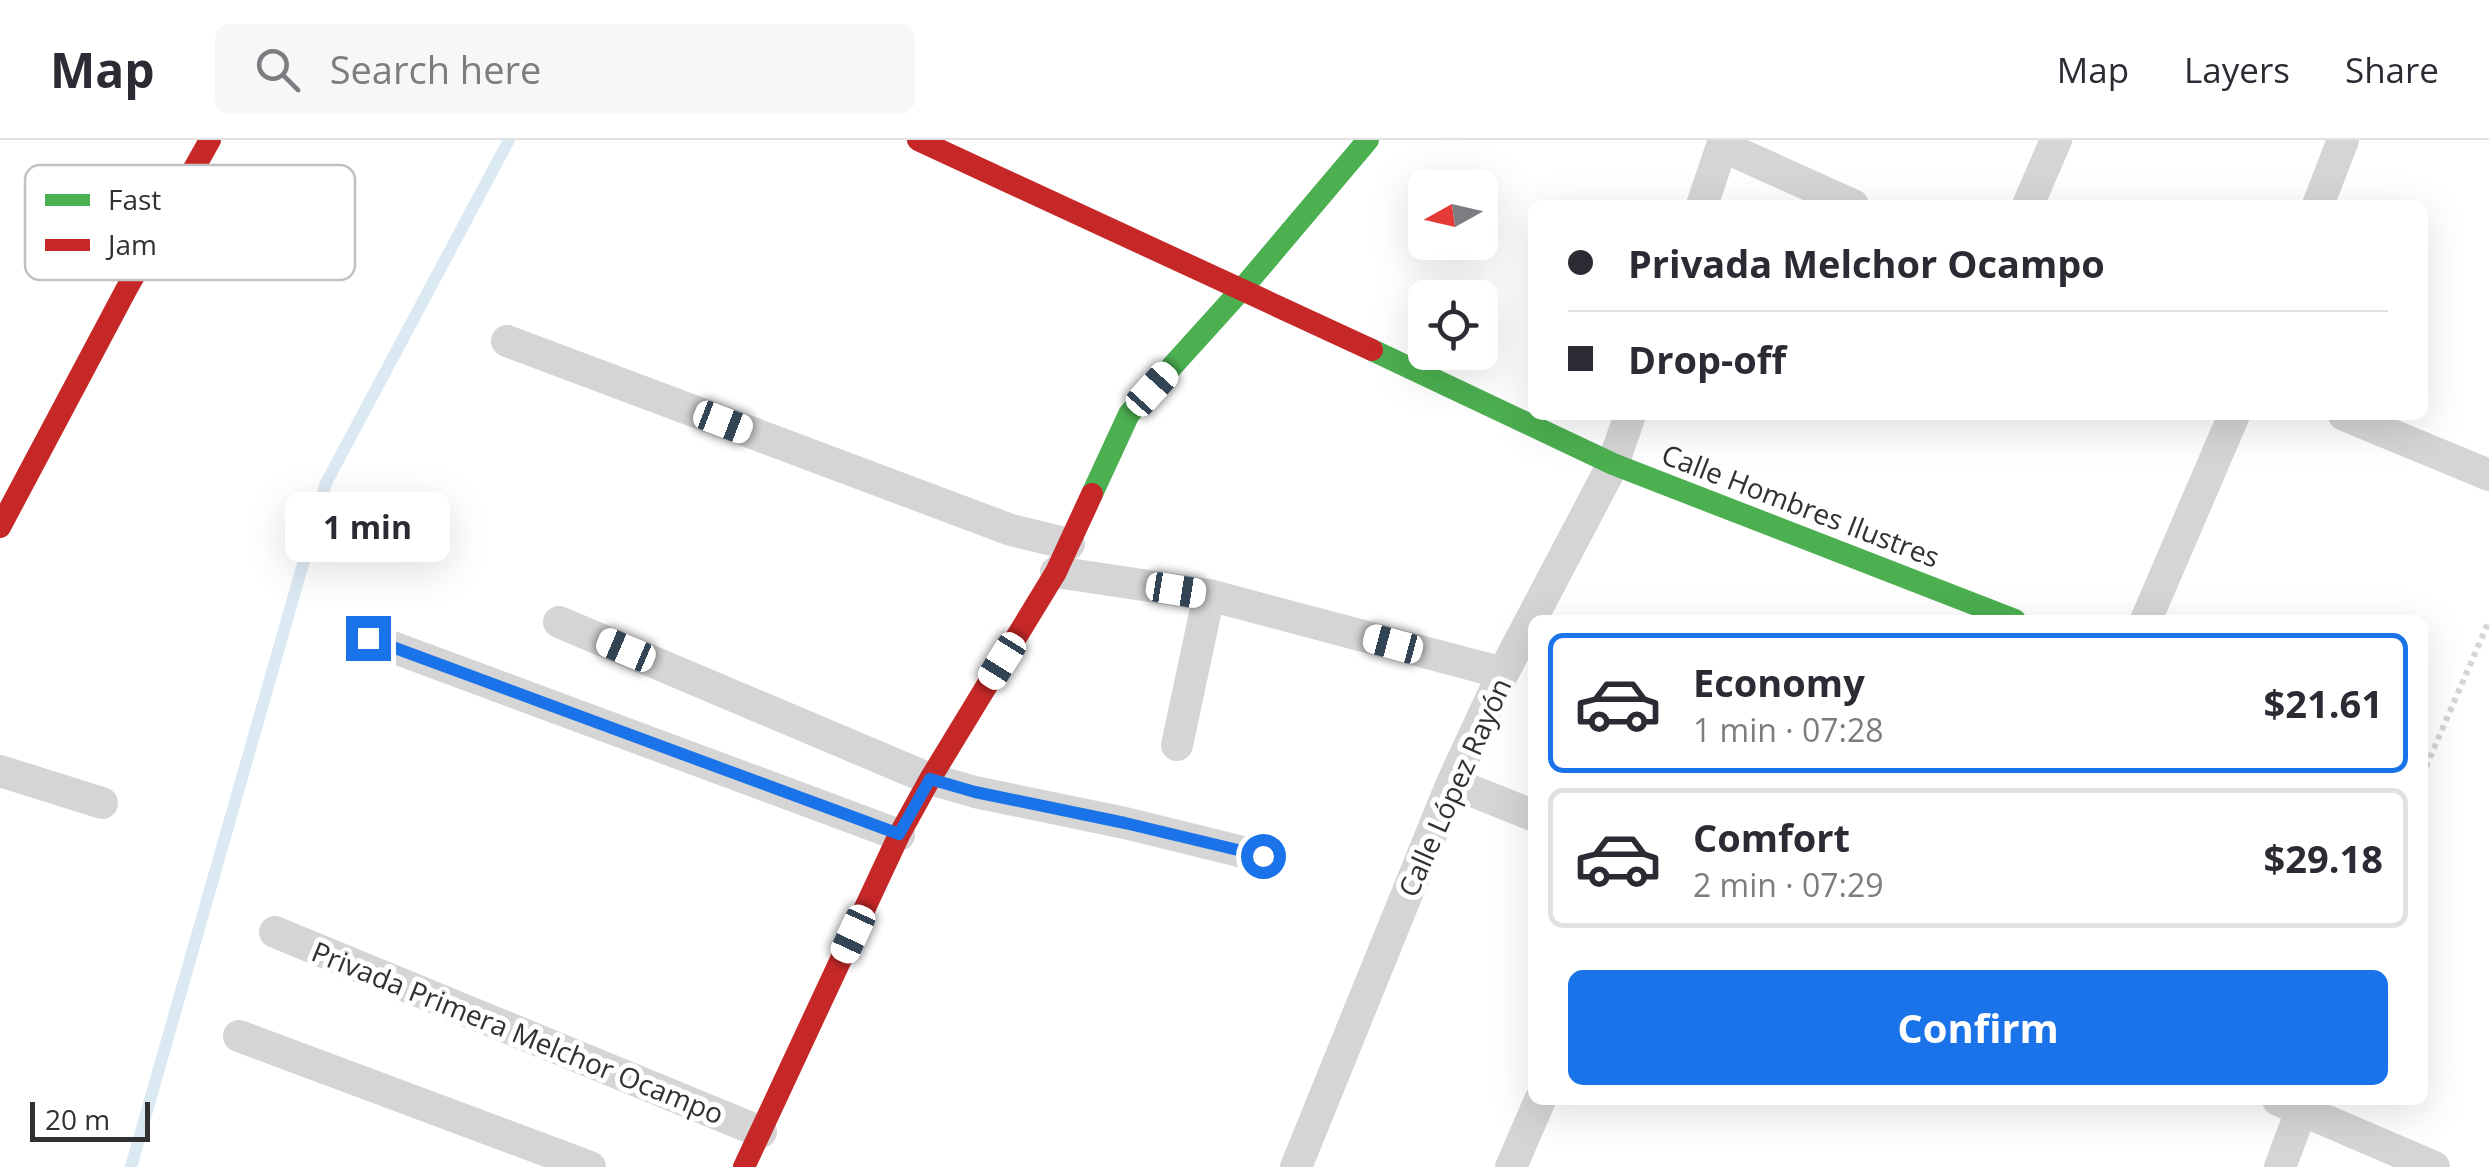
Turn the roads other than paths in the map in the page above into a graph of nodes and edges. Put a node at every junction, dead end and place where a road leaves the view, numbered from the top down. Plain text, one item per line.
1 (210, 140) edge
2 (918, 140) edge
3 (1368, 140) edge
4 (2056, 140) edge
5 (2343, 140) edge
6 (1723, 143) edge
7 (196, 165) edge
8 (1704, 200) edge
9 (1843, 200) edge
10 (2030, 200) edge
11 (2320, 200) edge
12 (132, 280) edge
13 (1242, 289) junction
14 (507, 341) dead end
15 (1628, 420) edge
16 (2232, 420) edge
17 (2356, 420) edge
18 (1613, 464) junction
19 (2489, 476) edge
20 (0, 527) edge
21 (1063, 558) junction
22 (1209, 596) junction
23 (1534, 615) edge
24 (2001, 615) edge
25 (2148, 615) edge
26 (559, 622) dead end
27 (1528, 626) edge
28 (368, 638) dead end
29 (1503, 673) junction
30 (1177, 745) dead end
31 (0, 771) edge
32 (930, 779) junction
33 (1452, 783) junction
34 (102, 803) dead end
35 (1528, 813) edge
36 (899, 834) junction
37 (1263, 856) dead end
38 (276, 932) dead end
39 (239, 1036) dead end
40 (1538, 1105) edge
41 (2295, 1105) edge
42 (2299, 1105) edge
43 (761, 1132) junction
44 (590, 1167) edge
45 (744, 1167) edge
46 (1296, 1167) edge
47 (1511, 1167) edge
48 (2280, 1167) edge
49 (2434, 1167) edge

1 - 7 street
2 - 13 street, Calle Hombres Ilustres
3 - 13 street
4 - 10 street
5 - 11 street
6 - 8 street
6 - 9 street
12 - 20 street
13 - 18 street, Calle Hombres Ilustres
13 - 21 street
14 - 21 street
15 - 18 street, Calle López Rayón
16 - 25 street
17 - 19 street
18 - 23 street, Calle López Rayón
18 - 24 street, Calle Hombres Ilustres
21 - 22 street
21 - 32 street
22 - 29 street
22 - 30 street
26 - 32 street
27 - 29 street, Calle López Rayón
28 - 36 street
29 - 33 street, Calle López Rayón
31 - 34 street
32 - 36 street
32 - 37 street
33 - 35 street
33 - 46 street, Calle López Rayón
36 - 43 street
38 - 43 street, Privada Primera Melchor Ocampo
39 - 44 street
40 - 47 street
41 - 48 street
42 - 49 street
43 - 45 street

